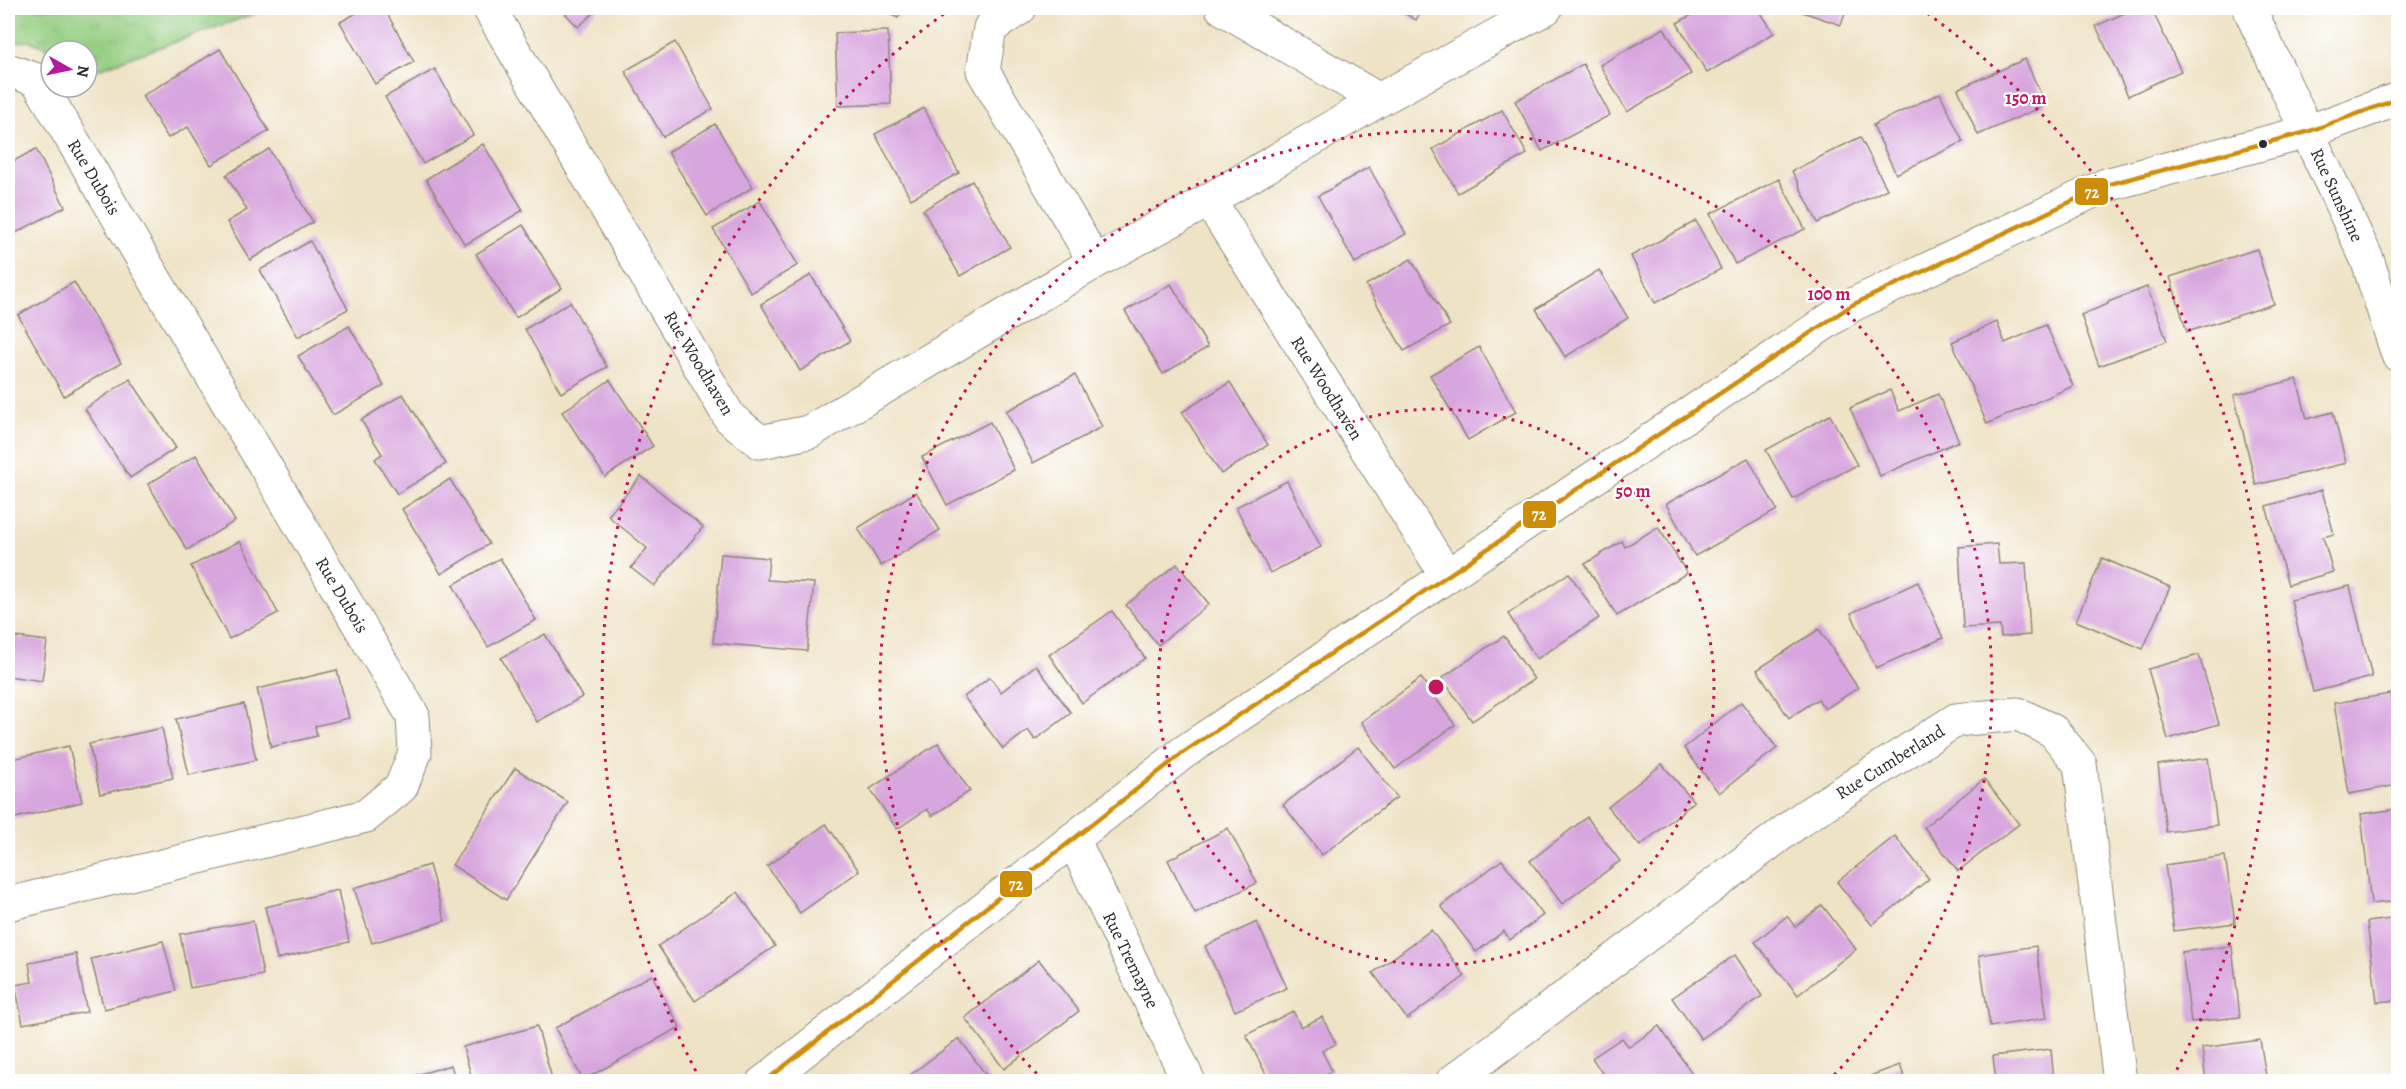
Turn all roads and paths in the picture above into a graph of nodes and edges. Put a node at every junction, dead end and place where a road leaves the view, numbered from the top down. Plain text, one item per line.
1 (489, 8) edge
2 (1020, 8) edge
3 (1222, 8) edge
4 (1546, 8) edge
5 (2249, 8) edge
6 (8, 70) edge
7 (2398, 99) edge
8 (1379, 100) junction
9 (2307, 132) junction
10 (1209, 200) junction
11 (1095, 262) junction
12 (2398, 355) edge
13 (1447, 576) junction
14 (1073, 839) junction
15 (8, 904) edge
16 (764, 1082) edge
17 (1188, 1082) edge
18 (1452, 1082) edge
19 (2120, 1082) edge

1 - 11 street, Rue Woodhaven
2 - 11 street
3 - 8 street
4 - 8 street, Rue Woodhaven
5 - 9 street, Rue Sunshine
6 - 15 street, Rue Dubois
7 - 9 street
8 - 10 street, Rue Woodhaven
9 - 12 street, Rue Sunshine
9 - 13 street
10 - 11 street, Rue Woodhaven
10 - 13 street, Rue Woodhaven
13 - 14 street
14 - 16 street
14 - 17 street, Rue Tremayne
18 - 19 street, Rue Cumberland

